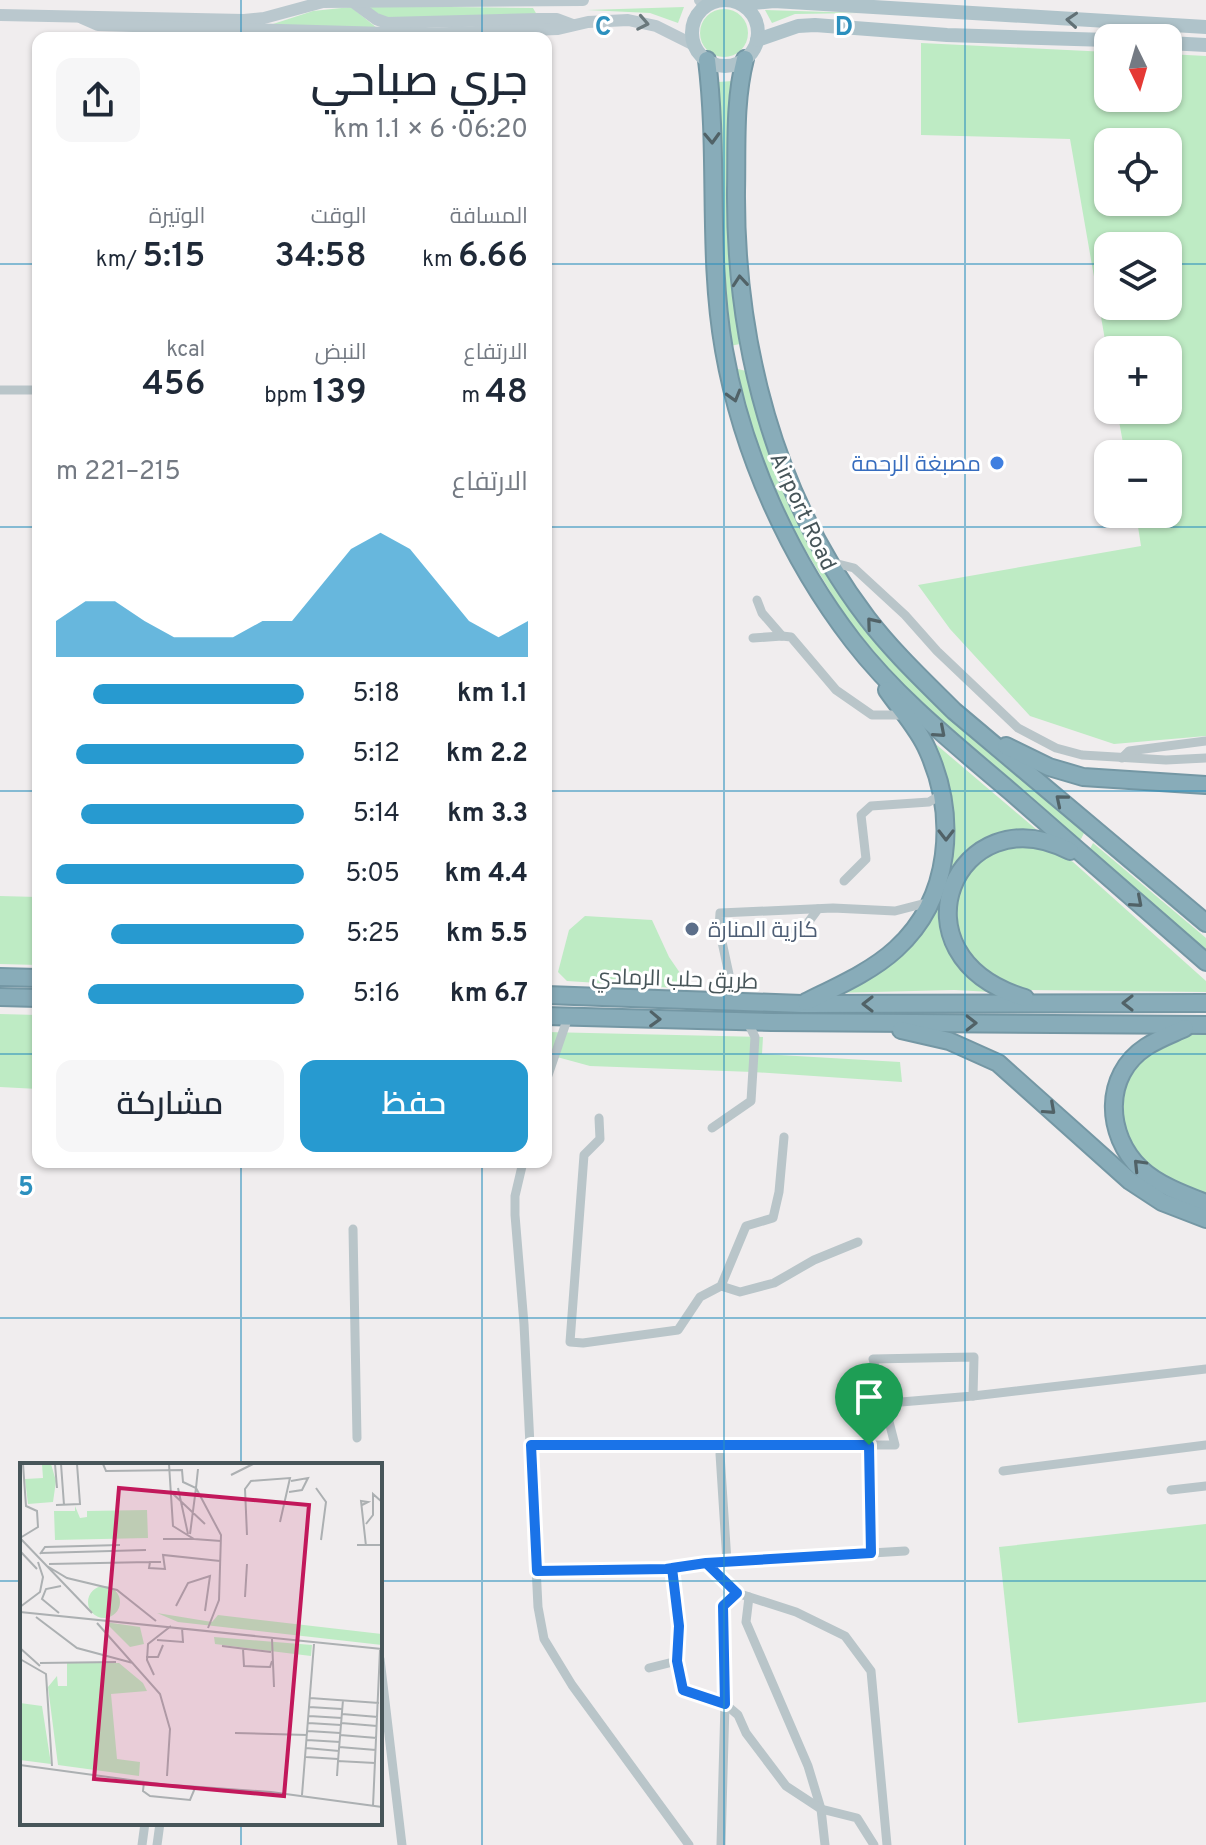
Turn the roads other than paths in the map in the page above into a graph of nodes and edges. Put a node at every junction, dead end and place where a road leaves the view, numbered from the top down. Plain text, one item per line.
1 (566, 0) edge
2 (583, 0) edge
3 (541, 1) edge
4 (353, 2) edge
5 (705, 2) edge
6 (889, 3) edge
7 (742, 4) junction
8 (947, 11) junction
9 (971, 12) junction
10 (0, 15) edge
11 (181, 22) junction
12 (588, 22) junction
13 (546, 24) junction
14 (844, 26) junction
15 (1206, 27) edge
16 (383, 32) edge
17 (448, 32) edge
18 (947, 35) junction
19 (974, 36) junction
20 (757, 40) junction
21 (1094, 40) edge
22 (1182, 44) edge
23 (694, 45) junction
24 (1206, 45) edge
25 (745, 59) junction
26 (707, 60) junction
27 (751, 358) junction
28 (726, 362) junction
29 (0, 390) edge
30 (32, 390) edge
31 (830, 562) junction
32 (757, 600) dead end
33 (782, 636) junction
34 (753, 638) dead end
35 (854, 642) junction
36 (904, 715) junction
37 (983, 734) junction
38 (1206, 741) edge
39 (1056, 748) junction
40 (1122, 758) junction
41 (1206, 758) edge
42 (1063, 771) junction
43 (1206, 785) edge
44 (942, 794) junction
45 (1098, 831) junction
46 (1078, 850) junction
47 (1094, 864) junction
48 (844, 881) dead end
49 (930, 902) junction
50 (818, 909) junction
51 (1206, 923) edge
52 (795, 930) dead end
53 (1206, 962) edge
54 (0, 977) edge
55 (32, 978) edge
56 (552, 995) edge
57 (0, 997) edge
58 (32, 998) edge
59 (735, 1002) junction
60 (1042, 1003) junction
61 (1206, 1003) edge
62 (802, 1004) junction
63 (552, 1016) edge
64 (573, 1017) junction
65 (747, 1021) junction
66 (772, 1022) junction
67 (1199, 1025) edge
68 (552, 1067) edge
69 (599, 1118) dead end
70 (712, 1128) dead end
71 (784, 1137) dead end
72 (522, 1168) edge
73 (1206, 1203) edge
74 (1206, 1219) edge
75 (353, 1229) dead end
76 (858, 1242) dead end
77 (721, 1286) junction
78 (1206, 1369) edge
79 (973, 1396) junction
80 (901, 1402) dead end
81 (357, 1438) dead end
82 (531, 1445) junction
83 (869, 1445) junction
84 (1206, 1445) edge
85 (720, 1454) dead end
86 (1003, 1471) dead end
87 (1206, 1486) edge
88 (1171, 1490) dead end
89 (905, 1551) dead end
90 (871, 1553) junction
91 (727, 1562) junction
92 (706, 1563) junction
93 (672, 1568) junction
94 (537, 1571) junction
95 (737, 1593) junction
96 (749, 1597) junction
97 (677, 1661) junction
98 (649, 1668) dead end
99 (382, 1676) edge
100 (725, 1704) junction
101 (821, 1809) junction
102 (145, 1825) edge
103 (160, 1825) edge
104 (142, 1845) edge
105 (157, 1845) edge
106 (402, 1845) edge
107 (689, 1845) edge
108 (721, 1845) edge
109 (825, 1845) edge
110 (874, 1845) edge
111 (887, 1845) edge

1 - 2 main road
1 - 3 main road
1 - 12 main road
3 - 4 main road
3 - 13 main road
4 - 11 main road
4 - 13 main road
5 - 7 main road
5 - 23 main road
6 - 7 main road
6 - 8 main road
6 - 14 main road
7 - 20 main road
8 - 9 main road
8 - 18 main road
15 -> 9 main road
9 - 19 main road
10 - 11 main road
11 - 16 main road
12 - 13 main road
12 -> 23 main road
13 - 17 main road
14 - 18 main road
14 - 20 main road
18 - 19 main road
19 - 21 main road
20 - 25 main road
22 - 24 main road
23 - 26 main road
25 - 26 main road
27 -> 25 highway, Airport Road
26 -> 28 highway, Airport Road
27 - 28 highway
27 - 31 highway, Airport Road
28 -> 35 highway, Airport Road
29 - 30 street
37 -> 31 highway, Airport Road
31 - 39 street
32 - 33 street
33 - 34 street
33 - 36 street
35 - 36 highway
35 -> 46 highway, Airport Road
36 - 44 highway
37 - 42 highway
45 -> 37 highway, Airport Road
38 - 40 street
39 - 40 street
39 - 42 street
40 - 41 street
42 - 43 highway
44 - 48 street
44 -> 49 highway
45 - 46 highway
45 - 51 highway, Airport Road
46 - 47 highway, Airport Road
47 -> 53 highway, Airport Road
47 - 60 highway
49 - 50 street
49 - 62 highway
50 - 52 street
50 - 59 street
54 - 55 highway
56 - 59 highway, طريق حلب الرمادي
57 - 58 highway
59 - 62 highway, طريق حلب الرمادي
61 -> 60 highway, طريق حلب الرمادي
60 -> 62 highway, طريق حلب الرمادي
63 - 64 highway
64 -> 65 highway
64 - 68 street
65 - 66 highway
65 - 70 street
66 -> 67 highway
66 -> 74 highway
73 -> 67 highway
69 - 77 street
71 - 77 street
72 - 82 street
75 - 81 street
76 - 77 street
78 - 79 street
79 - 80 street
79 - 83 street
82 - 83 street
82 - 94 street
83 - 90 street
84 - 86 street
85 - 91 street
87 - 88 street
89 - 90 street
90 - 91 street
91 - 92 street
92 - 93 street
92 - 95 street
93 - 94 street
93 - 97 street
94 - 107 street
95 - 96 street
95 - 100 street
96 - 101 street
96 - 111 street
97 - 98 street
97 - 100 street
99 - 106 street
100 - 101 street
100 - 108 street
101 - 109 street
101 - 110 street
102 - 104 street
103 - 105 street

